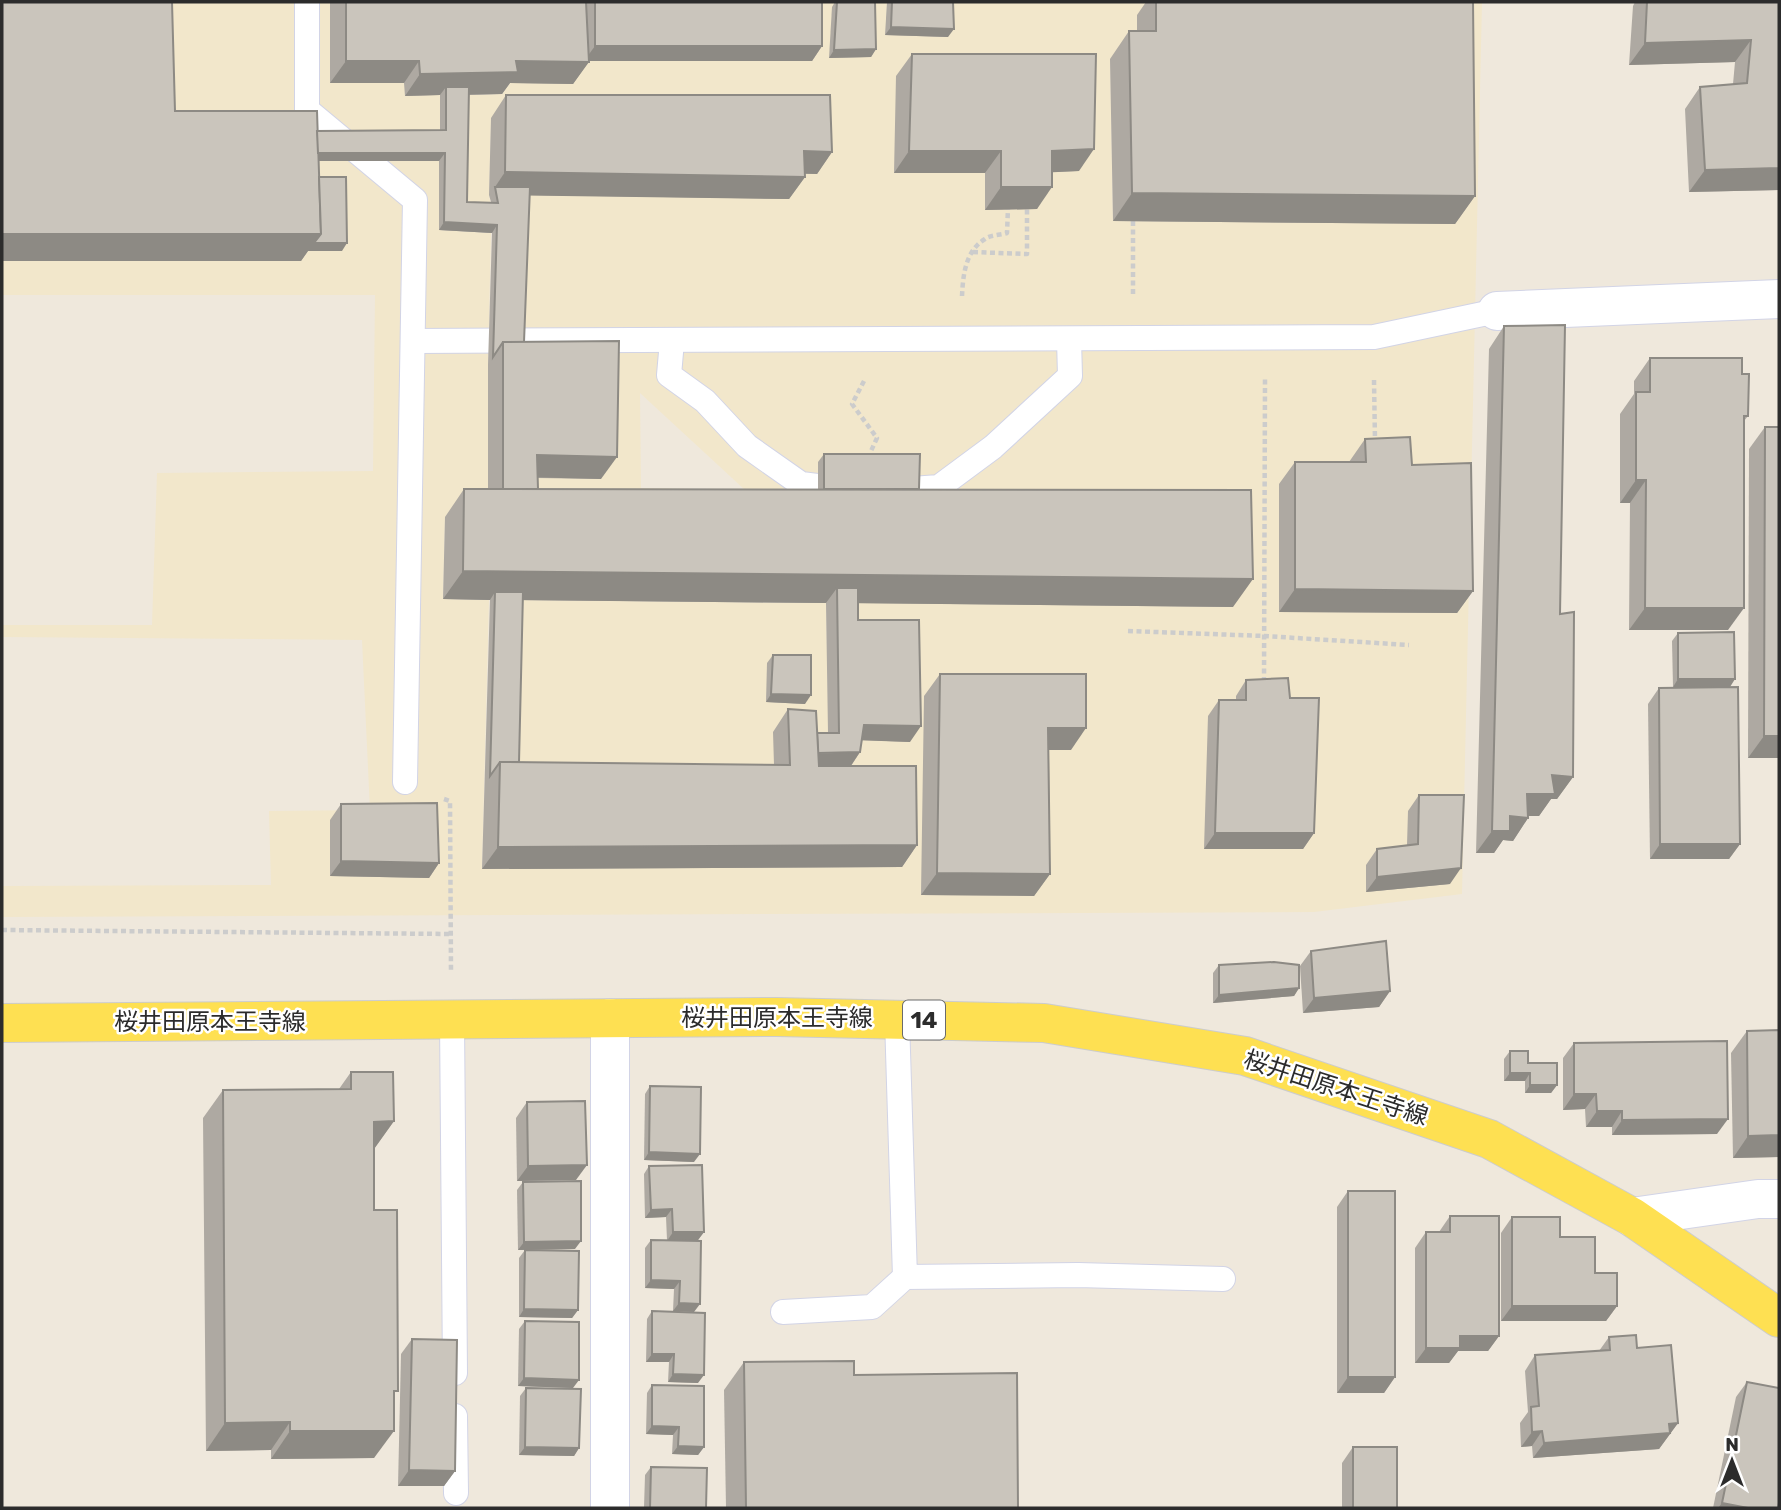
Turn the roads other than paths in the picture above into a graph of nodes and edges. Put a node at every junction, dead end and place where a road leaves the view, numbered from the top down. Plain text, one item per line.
1 (307, 2) edge
2 (1779, 299) edge
3 (1497, 311) joint
4 (1069, 339) junction
5 (413, 341) junction
6 (672, 341) junction
7 (404, 782) road end
8 (610, 1018) junction
9 (897, 1019) junction
10 (452, 1020) junction
11 (2, 1024) edge
12 (1779, 1199) edge
13 (1632, 1217) junction
14 (905, 1277) junction
15 (1223, 1279) dead end
16 (783, 1312) dead end
17 (1779, 1318) edge
18 (456, 1493) edge
19 (610, 1508) edge

1 - 5 lane
2 - 3 street
3 - 4 lane
4 - 6 lane
4 - 6 lane
5 - 6 lane
5 - 7 lane
8 - 9 main road, 桜井田原本王寺線 / 14
8 - 10 main road, 桜井田原本王寺線 / 14
8 - 19 street
9 - 13 main road, 桜井田原本王寺線 / 14
9 - 14 lane
10 - 11 main road, 桜井田原本王寺線 / 14
10 - 18 lane
12 - 13 street
13 - 17 main road, 桜井田原本王寺線 / 14
14 - 15 lane
14 - 16 lane

